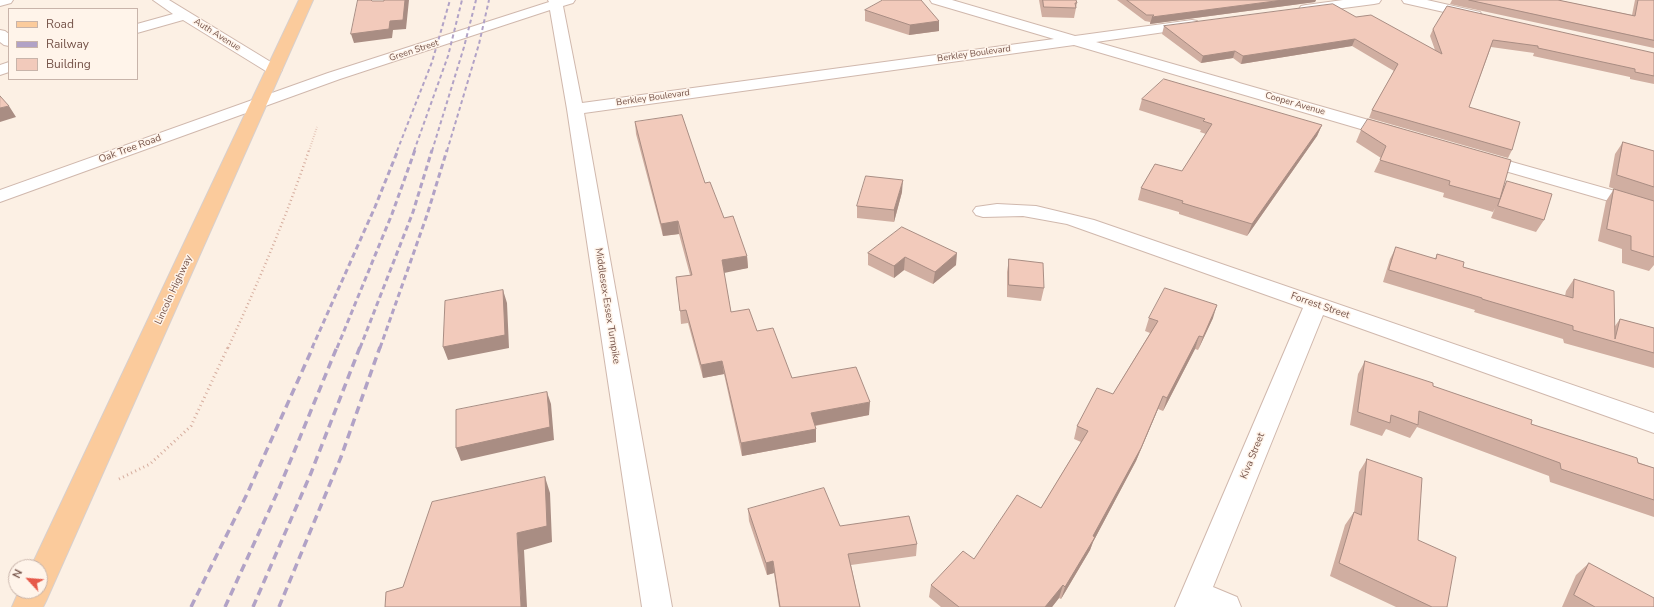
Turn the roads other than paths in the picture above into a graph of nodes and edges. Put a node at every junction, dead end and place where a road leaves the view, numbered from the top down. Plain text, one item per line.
1 (6, 0) edge
2 (160, 0) edge
3 (306, 0) edge
4 (936, 0) edge
5 (1374, 0) edge
6 (1410, 0) edge
7 (0, 2) edge
8 (559, 2) edge
9 (1296, 10) edge
10 (184, 15) junction
11 (1486, 17) edge
12 (1203, 23) edge
13 (138, 29) edge
14 (0, 34) edge
15 (1074, 40) junction
16 (8, 41) edge
17 (274, 70) junction
18 (260, 103) junction
19 (575, 109) junction
20 (1412, 138) edge
21 (1465, 153) edge
22 (0, 196) edge
23 (1654, 208) edge
24 (983, 211) dead end
25 (1316, 304) junction
26 (1654, 423) edge
27 (48, 563) edge
28 (1193, 600) edge
29 (657, 607) edge
30 (1226, 607) edge

1 - 7 street
2 - 10 street, Auth Avenue
3 - 17 main road, Lincoln Highway
4 - 15 street, Cooper Avenue
5 - 9 street
6 - 11 street
8 - 18 street, Green Street
8 - 19 street, Middlesex-Essex Turnpike
10 - 13 street
10 - 17 street, Auth Avenue
12 - 15 street, Berkley Boulevard
14 - 16 street
15 - 19 street, Berkley Boulevard
15 - 20 street, Cooper Avenue
17 - 18 main road, Lincoln Highway
18 - 22 street, Oak Tree Road
18 - 27 main road, Lincoln Highway
19 - 29 street, Middlesex-Essex Turnpike
21 - 23 street
24 - 25 street, Forrest Street
25 - 26 street, Forrest Street
25 - 28 street, Kiva Street
28 - 30 street

